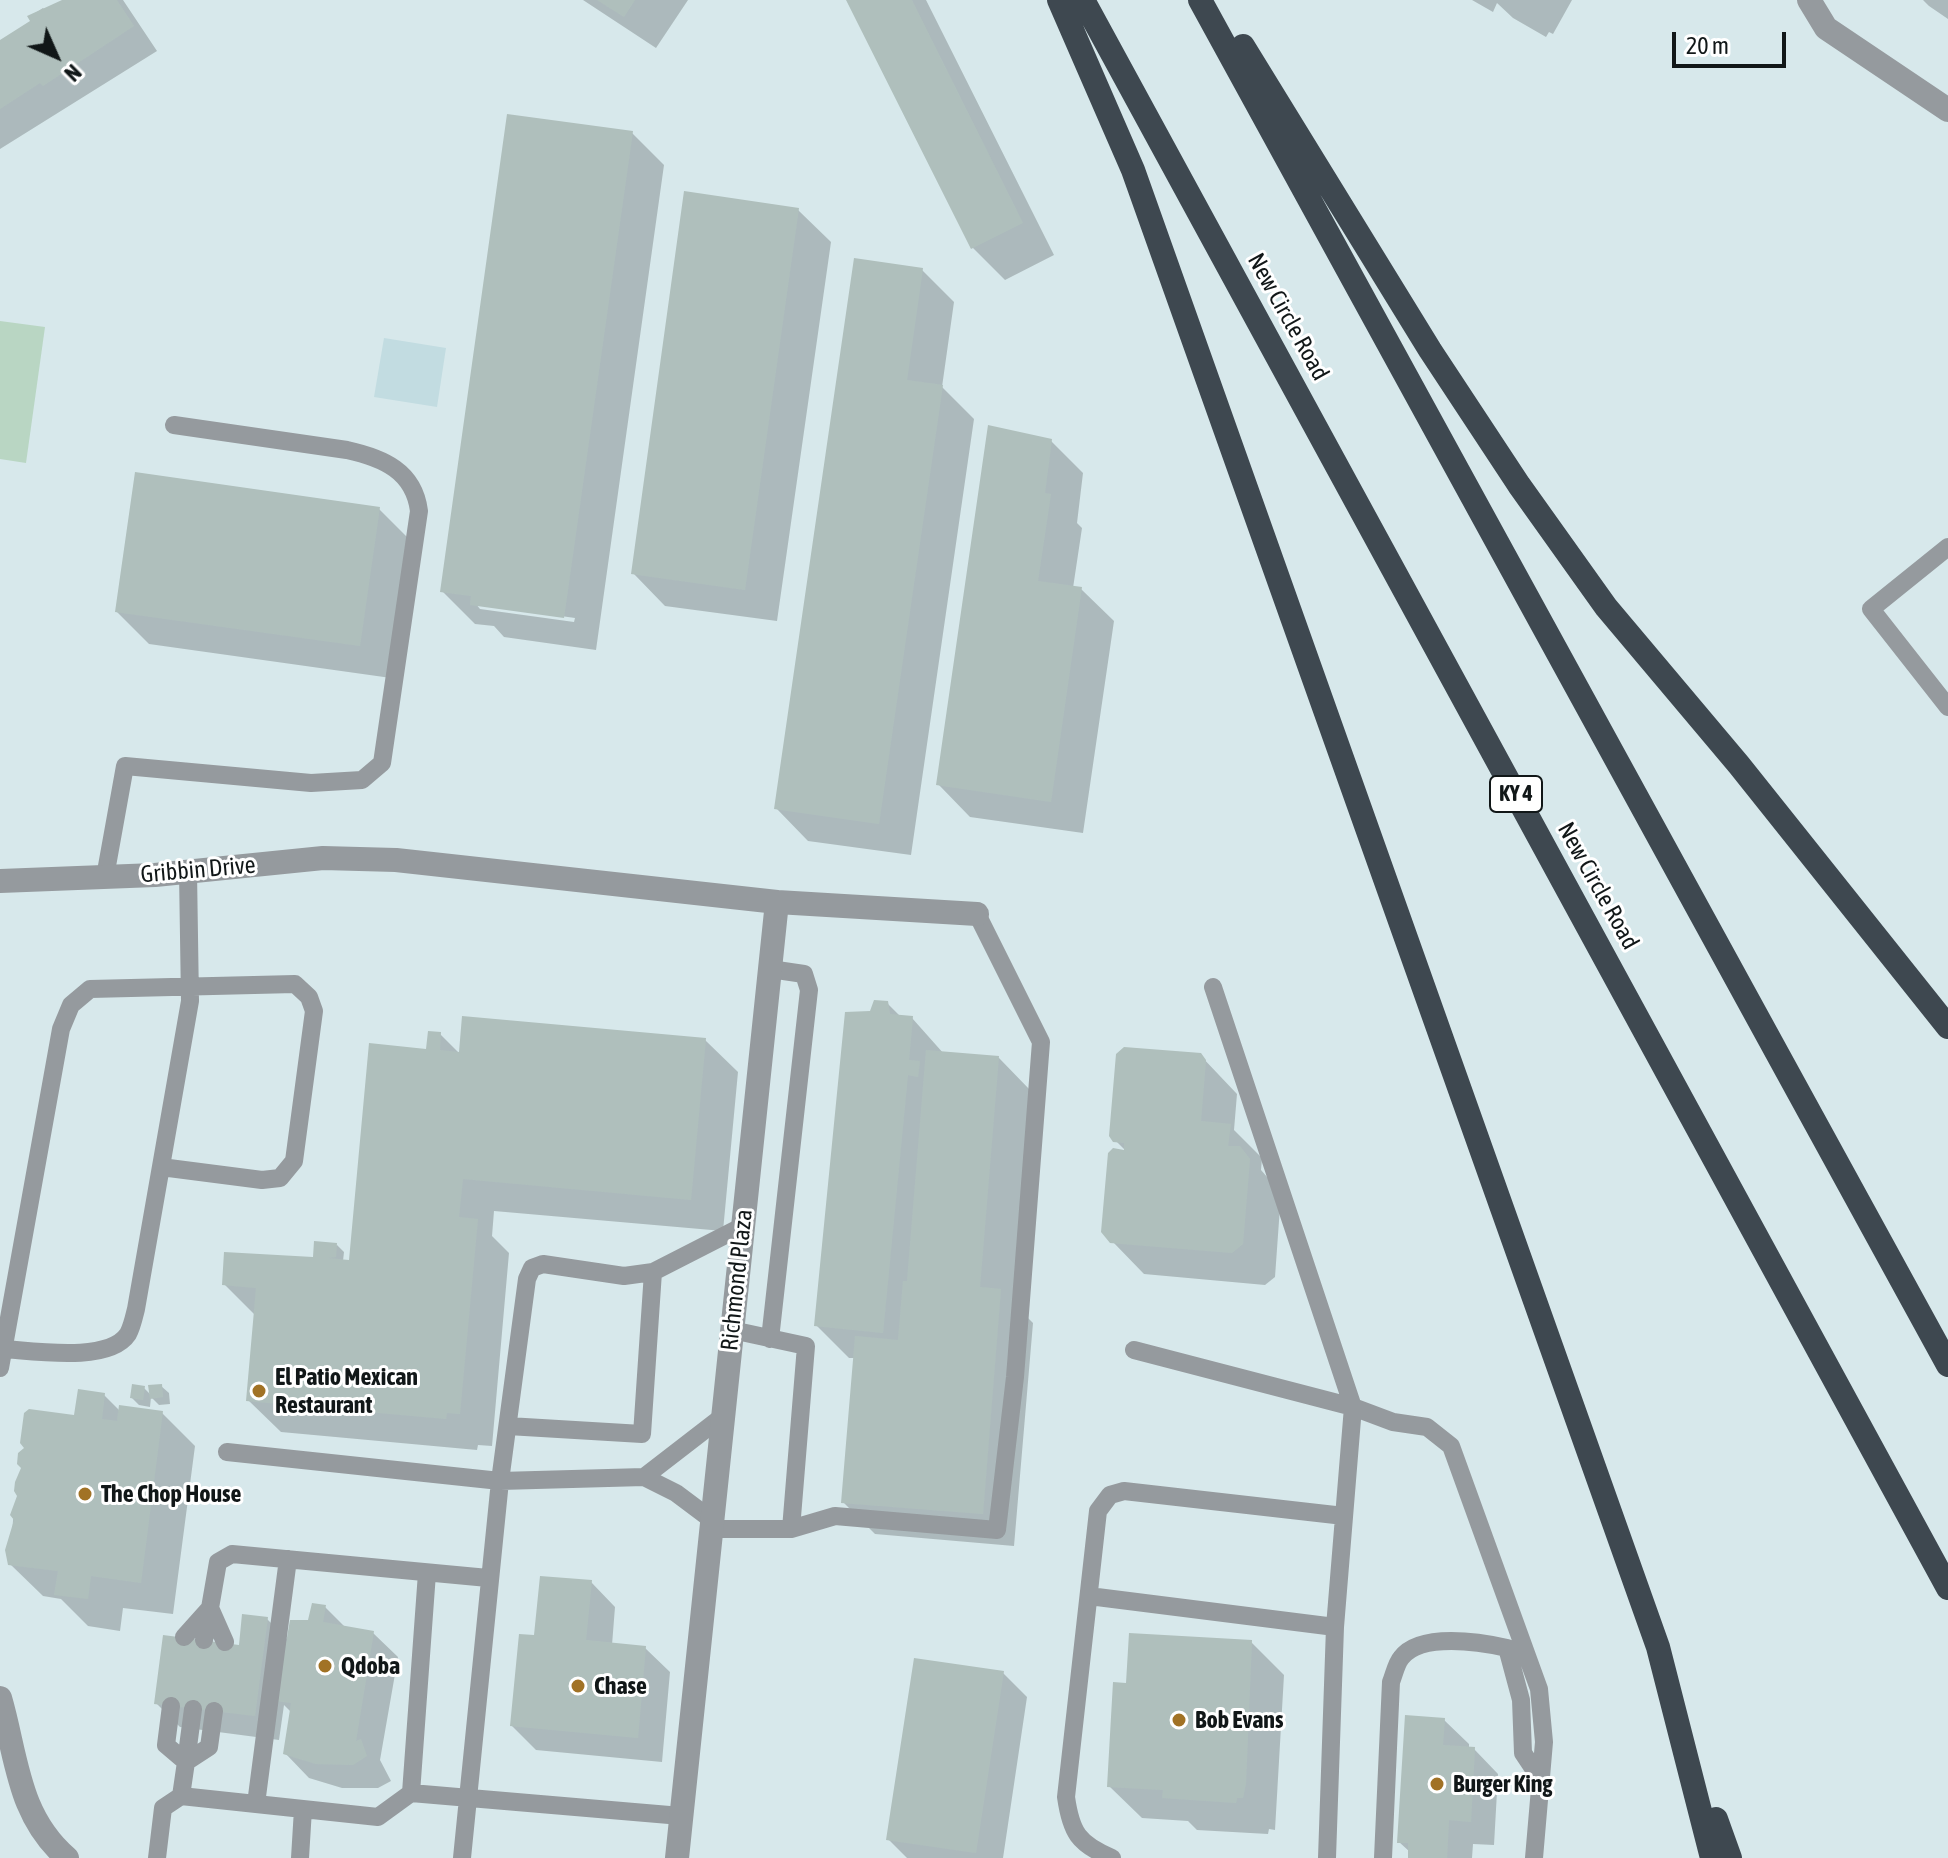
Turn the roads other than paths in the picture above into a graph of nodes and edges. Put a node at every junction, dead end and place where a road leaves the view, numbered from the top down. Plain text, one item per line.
1 (1059, 0) edge
2 (1083, 0) edge
3 (1200, 0) edge
4 (1214, 0) edge
5 (1809, 0) edge
6 (1948, 110) edge
7 (174, 425) dead end
8 (1948, 547) edge
9 (1948, 707) edge
10 (188, 872) junction
11 (105, 877) junction
12 (0, 881) edge
13 (777, 902) junction
14 (977, 914) joint
15 (770, 969) junction
16 (190, 987) junction
17 (1213, 987) dead end
18 (1948, 1027) edge
19 (161, 1167) junction
20 (743, 1226) junction
21 (653, 1272) junction
22 (732, 1330) junction
23 (770, 1339) junction
24 (3, 1349) junction
25 (1134, 1350) dead end
26 (1948, 1365) edge
27 (0, 1368) edge
28 (1353, 1407) junction
29 (723, 1416) junction
30 (508, 1426) junction
31 (227, 1452) dead end
32 (644, 1477) junction
33 (500, 1481) junction
34 (1344, 1516) junction
35 (712, 1524) junction
36 (791, 1529) junction
37 (288, 1559) junction
38 (427, 1573) junction
39 (488, 1578) junction
40 (1948, 1588) edge
41 (1089, 1596) junction
42 (210, 1608) junction
43 (1335, 1627) junction
44 (184, 1637) dead end
45 (204, 1640) dead end
46 (225, 1642) dead end
47 (1670, 1693) junction
48 (0, 1698) edge
49 (171, 1706) dead end
50 (193, 1709) dead end
51 (214, 1711) dead end
52 (186, 1762) junction
53 (1541, 1780) junction
54 (411, 1793) junction
55 (181, 1796) junction
56 (468, 1800) junction
57 (256, 1804) junction
58 (303, 1809) junction
59 (681, 1816) junction
60 (67, 1858) edge
61 (157, 1858) edge
62 (300, 1858) edge
63 (462, 1858) edge
64 (677, 1858) edge
65 (1112, 1858) edge
66 (1327, 1858) edge
67 (1383, 1858) edge
68 (1534, 1858) edge
69 (1712, 1858) edge
70 (1730, 1858) edge

1 - 47 highway
2 - 40 highway, New Circle Road / KY 4
3 - 26 highway
4 - 18 highway
5 - 6 street
7 - 11 lane
8 - 9 lane
10 - 11 street, Gribbin Drive
10 - 13 street, Gribbin Drive
10 - 16 lane
11 - 12 street, Gribbin Drive
13 - 14 street
13 - 15 street, Richmond Plaza
14 - 36 lane
15 - 20 street, Richmond Plaza
15 - 23 lane
16 - 19 lane
16 - 19 lane
16 - 24 lane
17 - 28 lane
19 - 24 lane
20 - 21 lane
20 - 22 street, Richmond Plaza
21 - 30 lane
21 - 30 lane
22 - 23 lane
22 - 29 street, Richmond Plaza
23 - 36 lane
24 - 27 lane
25 - 28 lane
28 - 34 lane
28 - 53 lane
29 - 32 lane
29 - 35 street, Richmond Plaza
30 - 33 lane
31 - 33 lane
32 - 33 lane
32 - 35 lane
33 - 39 lane
34 - 41 lane
34 - 43 lane
35 - 36 lane
35 - 59 street, Richmond Plaza
37 - 38 lane
37 - 42 lane
37 - 57 lane
38 - 39 lane
38 - 54 lane
39 - 56 lane
41 - 43 lane
41 - 65 lane
42 - 44 lane
42 - 45 lane
42 - 46 lane
43 - 66 lane
47 - 69 highway
47 - 70 highway
48 - 60 street
49 - 52 lane
50 - 52 lane
51 - 52 lane
52 - 55 lane
53 - 67 lane
53 - 68 lane
54 - 56 lane
54 - 58 lane
55 - 57 lane
55 - 61 lane
56 - 59 lane
56 - 63 lane
57 - 58 lane
58 - 62 lane
59 - 64 street, Richmond Plaza

